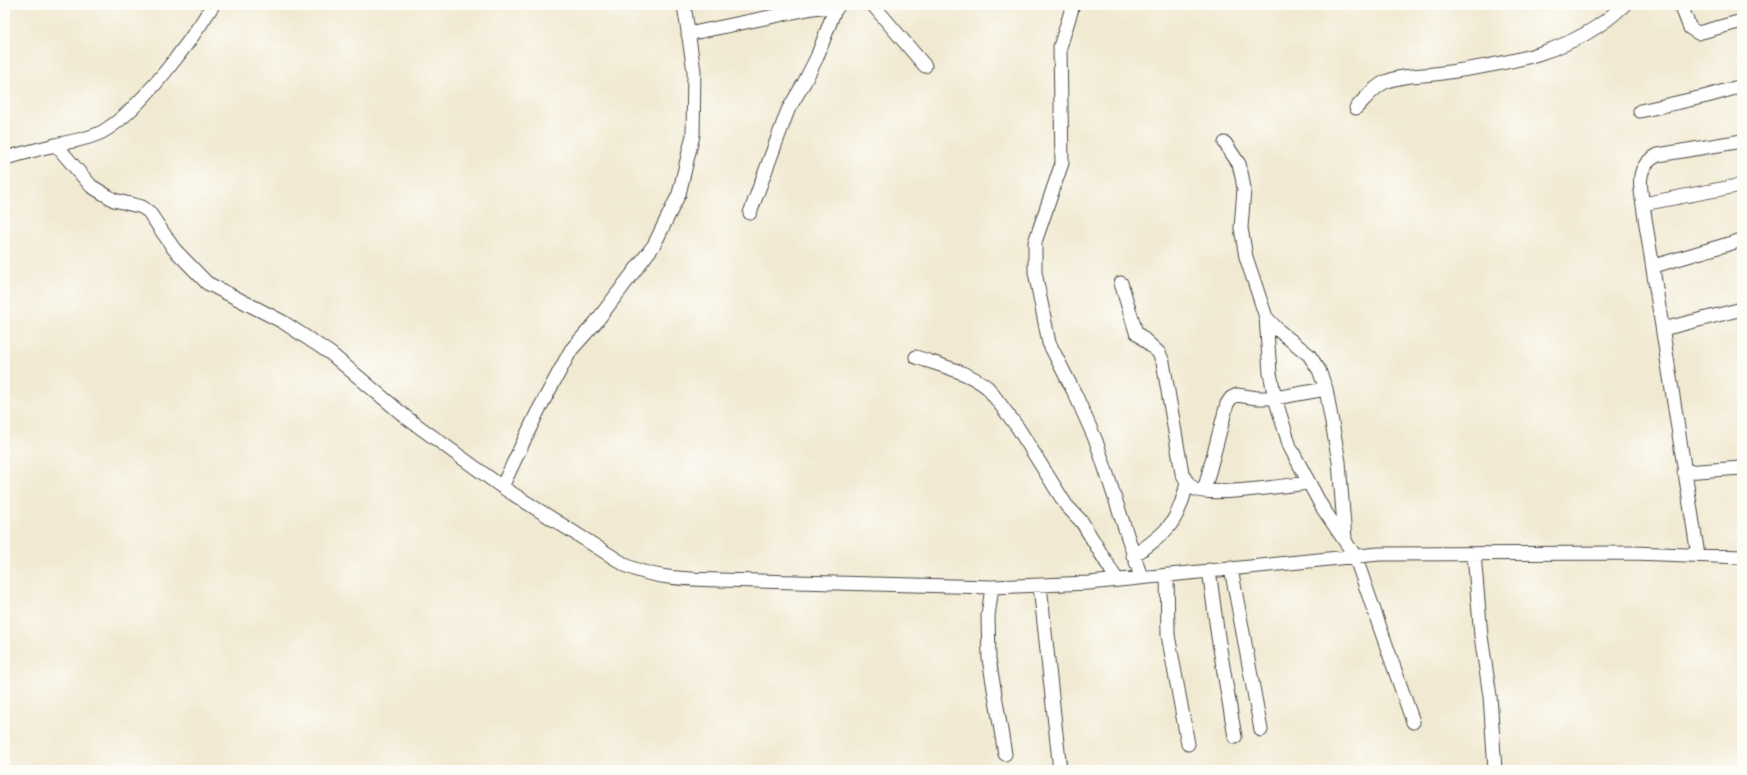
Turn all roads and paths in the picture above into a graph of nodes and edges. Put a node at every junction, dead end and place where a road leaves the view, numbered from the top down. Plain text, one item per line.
1 (213, 5) edge
2 (684, 5) edge
3 (839, 5) edge
4 (873, 5) edge
5 (1073, 5) edge
6 (1624, 5) edge
7 (1681, 5) edge
8 (811, 6) edge
9 (831, 18) junction
10 (1742, 21) edge
11 (688, 34) junction
12 (924, 66) dead end
13 (1742, 86) edge
14 (1356, 108) dead end
15 (1640, 111) dead end
16 (1742, 141) edge
17 (1225, 143) dead end
18 (56, 145) junction
19 (5, 158) edge
20 (1742, 185) edge
21 (1643, 204) junction
22 (750, 213) dead end
23 (1742, 240) edge
24 (1654, 266) junction
25 (1121, 283) dead end
26 (1742, 309) edge
27 (1266, 317) junction
28 (1663, 329) junction
29 (916, 357) dead end
30 (1326, 388) junction
31 (1274, 398) junction
32 (1742, 468) edge
33 (1684, 472) junction
34 (1187, 483) junction
35 (1309, 483) junction
36 (502, 487) junction
37 (1204, 491) junction
38 (1345, 541) junction
39 (1474, 554) junction
40 (1698, 555) junction
41 (1133, 556) junction
42 (1355, 556) junction
43 (1742, 557) edge
44 (1232, 568) junction
45 (1208, 570) junction
46 (1167, 575) junction
47 (1140, 577) junction
48 (1117, 580) junction
49 (1040, 586) junction
50 (992, 587) junction
51 (1413, 722) dead end
52 (1261, 730) dead end
53 (1235, 737) dead end
54 (1188, 744) dead end
55 (1005, 754) dead end
56 (1060, 770) edge
57 (1495, 770) edge

1 - 18 street
2 - 11 street
3 - 8 street
3 - 9 street
4 - 12 street
5 - 41 street
6 - 14 street
7 - 10 street
8 - 9 street
8 - 11 street
9 - 22 street
11 - 36 street
13 - 15 street
16 - 21 street
17 - 27 street
18 - 19 street
18 - 36 street
20 - 21 street
21 - 24 street
23 - 24 street
24 - 28 street
25 - 34 street
26 - 28 street
27 - 30 street
27 - 31 street
28 - 33 street
29 - 48 street
30 - 31 street
30 - 38 street
31 - 35 street
31 - 37 street
32 - 33 street
33 - 40 street
34 - 37 street
34 - 41 street
35 - 37 street
35 - 38 street
36 - 50 street
38 - 42 street
39 - 40 street
39 - 42 street
39 - 57 street
40 - 43 street
41 - 47 street
42 - 44 street
42 - 51 street
44 - 45 street
44 - 52 street
45 - 46 street
45 - 53 street
46 - 47 street
46 - 54 street
47 - 48 street
48 - 49 street
49 - 50 street
49 - 56 street
50 - 55 street

